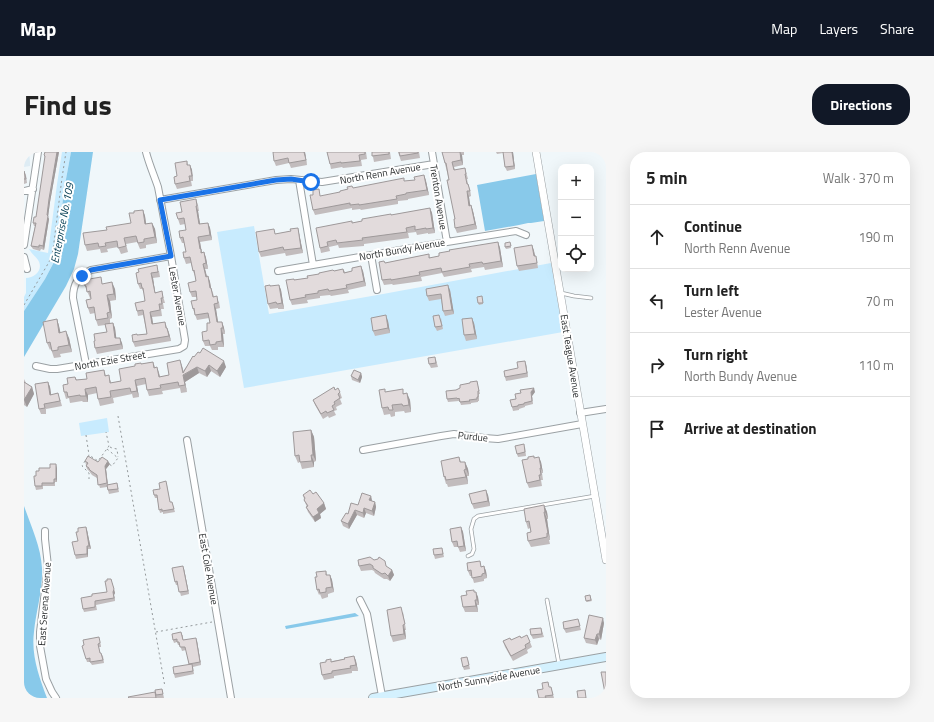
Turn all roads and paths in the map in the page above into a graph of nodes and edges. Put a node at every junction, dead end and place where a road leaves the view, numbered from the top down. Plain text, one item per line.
1 (38, 152) edge
2 (66, 152) edge
3 (146, 152) edge
4 (432, 152) edge
5 (536, 152) edge
6 (434, 164) junction
7 (299, 180) junction
8 (33, 189) junction
9 (24, 191) edge
10 (160, 200) junction
11 (526, 235) dead end
12 (446, 242) junction
13 (24, 244) edge
14 (371, 255) junction
15 (171, 256) junction
16 (24, 257) edge
17 (313, 265) junction
18 (27, 269) dead end
19 (278, 271) dead end
20 (377, 290) dead end
21 (560, 292) junction
22 (591, 298) dead end
23 (24, 305) edge
24 (184, 346) joint
25 (86, 364) junction
26 (36, 366) dead end
27 (606, 408) edge
28 (580, 413) junction
29 (118, 416) dead end
30 (582, 424) junction
31 (106, 432) dead end
32 (86, 436) dead end
33 (187, 440) dead end
34 (109, 446) junction
35 (107, 449) junction
36 (363, 450) dead end
37 (89, 455) junction
38 (118, 458) junction
39 (106, 462) edge
40 (89, 479) dead end
41 (595, 496) junction
42 (45, 531) dead end
43 (468, 556) dead end
44 (606, 560) edge
45 (360, 600) dead end
46 (547, 600) dead end
47 (218, 620) junction
48 (155, 632) junction
49 (606, 657) edge
50 (559, 666) junction
51 (165, 687) dead end
52 (382, 696) junction
53 (56, 698) edge
54 (231, 698) edge
55 (373, 698) edge

1 - 8 street
2 - 23 path
3 - 10 street, Lester Avenue
4 - 6 street, Trenton Avenue
5 - 21 street, East Teague Avenue
6 - 7 street, North Renn Avenue
6 - 12 street, Trenton Avenue
7 - 10 street, North Renn Avenue
7 - 17 street
8 - 9 street
8 - 13 street
10 - 15 street, Lester Avenue
11 - 12 street, North Bundy Avenue
12 - 14 street, North Bundy Avenue
14 - 17 street, North Bundy Avenue
14 - 20 street
15 - 24 street, Lester Avenue
15 - 25 street
16 - 18 street
17 - 19 street, North Bundy Avenue
21 - 22 lane
21 - 28 street, East Teague Avenue
24 - 25 street, North Ezie Street
25 - 26 street, North Ezie Street
27 - 28 street
28 - 30 street, East Teague Avenue
29 - 48 path
30 - 36 street, Purdue
30 - 41 street, East Teague Avenue
31 - 34 path
32 - 37 path
33 - 47 street, East Cole Avenue
34 - 35 path
34 - 38 path
35 - 37 path
35 - 38 path
37 - 40 path
38 - 39 path
41 - 43 lane
41 - 44 street, East Teague Avenue
42 - 53 street, East Serena Avenue
45 - 52 street
46 - 50 lane
47 - 48 path
47 - 54 street, East Cole Avenue
48 - 51 path
49 - 50 main road, North Sunnyside Avenue
50 - 52 main road, North Sunnyside Avenue
52 - 55 main road, North Sunnyside Avenue

